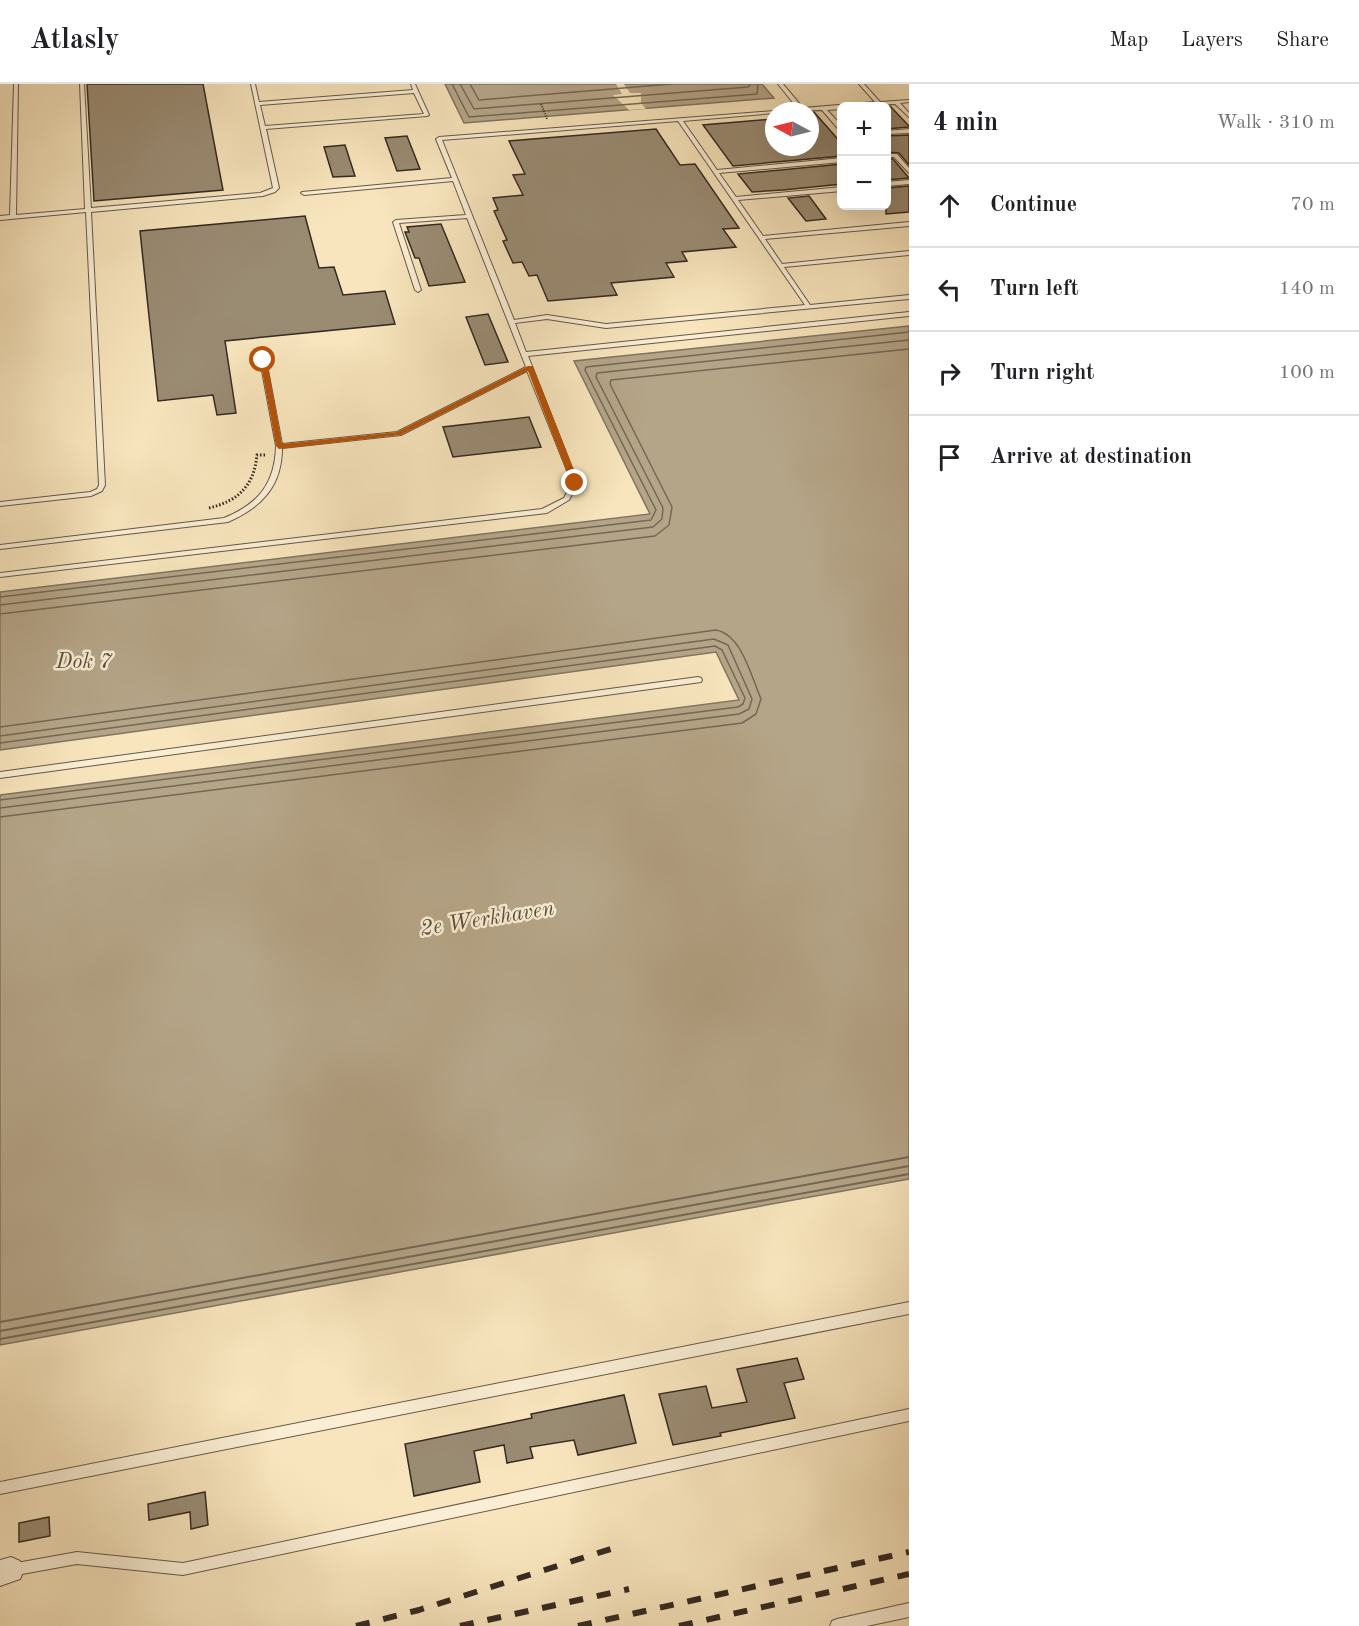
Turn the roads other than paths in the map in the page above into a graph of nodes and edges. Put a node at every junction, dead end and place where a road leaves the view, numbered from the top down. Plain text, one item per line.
1 (16, 84) edge
2 (82, 84) edge
3 (253, 84) edge
4 (413, 84) edge
5 (780, 84) edge
6 (861, 84) edge
7 (416, 91) junction
8 (909, 101) edge
9 (795, 102) edge
10 (877, 102) edge
11 (896, 102) junction
12 (891, 103) edge
13 (257, 104) junction
14 (837, 107) edge
15 (819, 108) edge
16 (823, 108) junction
17 (765, 113) edge
18 (909, 116) edge
19 (680, 120) junction
20 (837, 124) edge
21 (263, 128) junction
22 (909, 131) edge
23 (891, 133) edge
24 (891, 155) edge
25 (837, 160) edge
26 (909, 171) edge
27 (716, 172) junction
28 (455, 179) junction
29 (909, 182) edge
30 (891, 184) edge
31 (837, 189) edge
32 (304, 193) dead end
33 (734, 199) junction
34 (89, 210) junction
35 (470, 216) junction
36 (13, 217) junction
37 (0, 218) edge
38 (909, 224) edge
39 (761, 238) junction
40 (909, 253) edge
41 (780, 266) junction
42 (418, 290) dead end
43 (909, 297) edge
44 (809, 307) junction
45 (909, 314) edge
46 (512, 322) junction
47 (525, 354) junction
48 (263, 360) dead end
49 (530, 367) junction
50 (280, 450) junction
51 (0, 504) edge
52 (0, 547) edge
53 (0, 575) edge
54 (698, 680) dead end
55 (0, 775) edge
56 (909, 1308) edge
57 (909, 1415) edge
58 (0, 1488) edge
59 (6, 1572) edge
60 (909, 1610) edge
61 (837, 1626) edge

1 - 36 lane
2 - 34 lane
3 - 13 lane
4 - 7 lane
5 - 9 lane
6 - 10 lane
7 - 13 lane
7 - 21 lane
8 - 11 lane
11 - 12 lane
11 - 18 lane
13 - 21 lane
14 - 16 lane
15 - 16 lane
16 - 20 lane
17 - 19 lane
19 - 27 lane
19 - 28 lane
21 - 34 lane
22 - 23 lane
24 - 26 lane
25 - 27 lane
27 - 33 lane
28 - 32 lane
28 - 35 lane
29 - 30 lane
31 - 33 lane
33 - 39 lane
34 - 36 lane
34 - 51 lane
35 - 42 lane
35 - 46 lane
36 - 37 lane
38 - 39 lane
39 - 41 lane
40 - 41 lane
41 - 44 lane
43 - 44 lane
44 - 46 lane
45 - 47 lane
46 - 47 lane
47 - 49 lane
48 - 50 lane
49 - 50 lane
49 - 53 lane
50 - 52 lane
54 - 55 lane
56 - 58 lane
57 - 59 lane
60 - 61 lane

